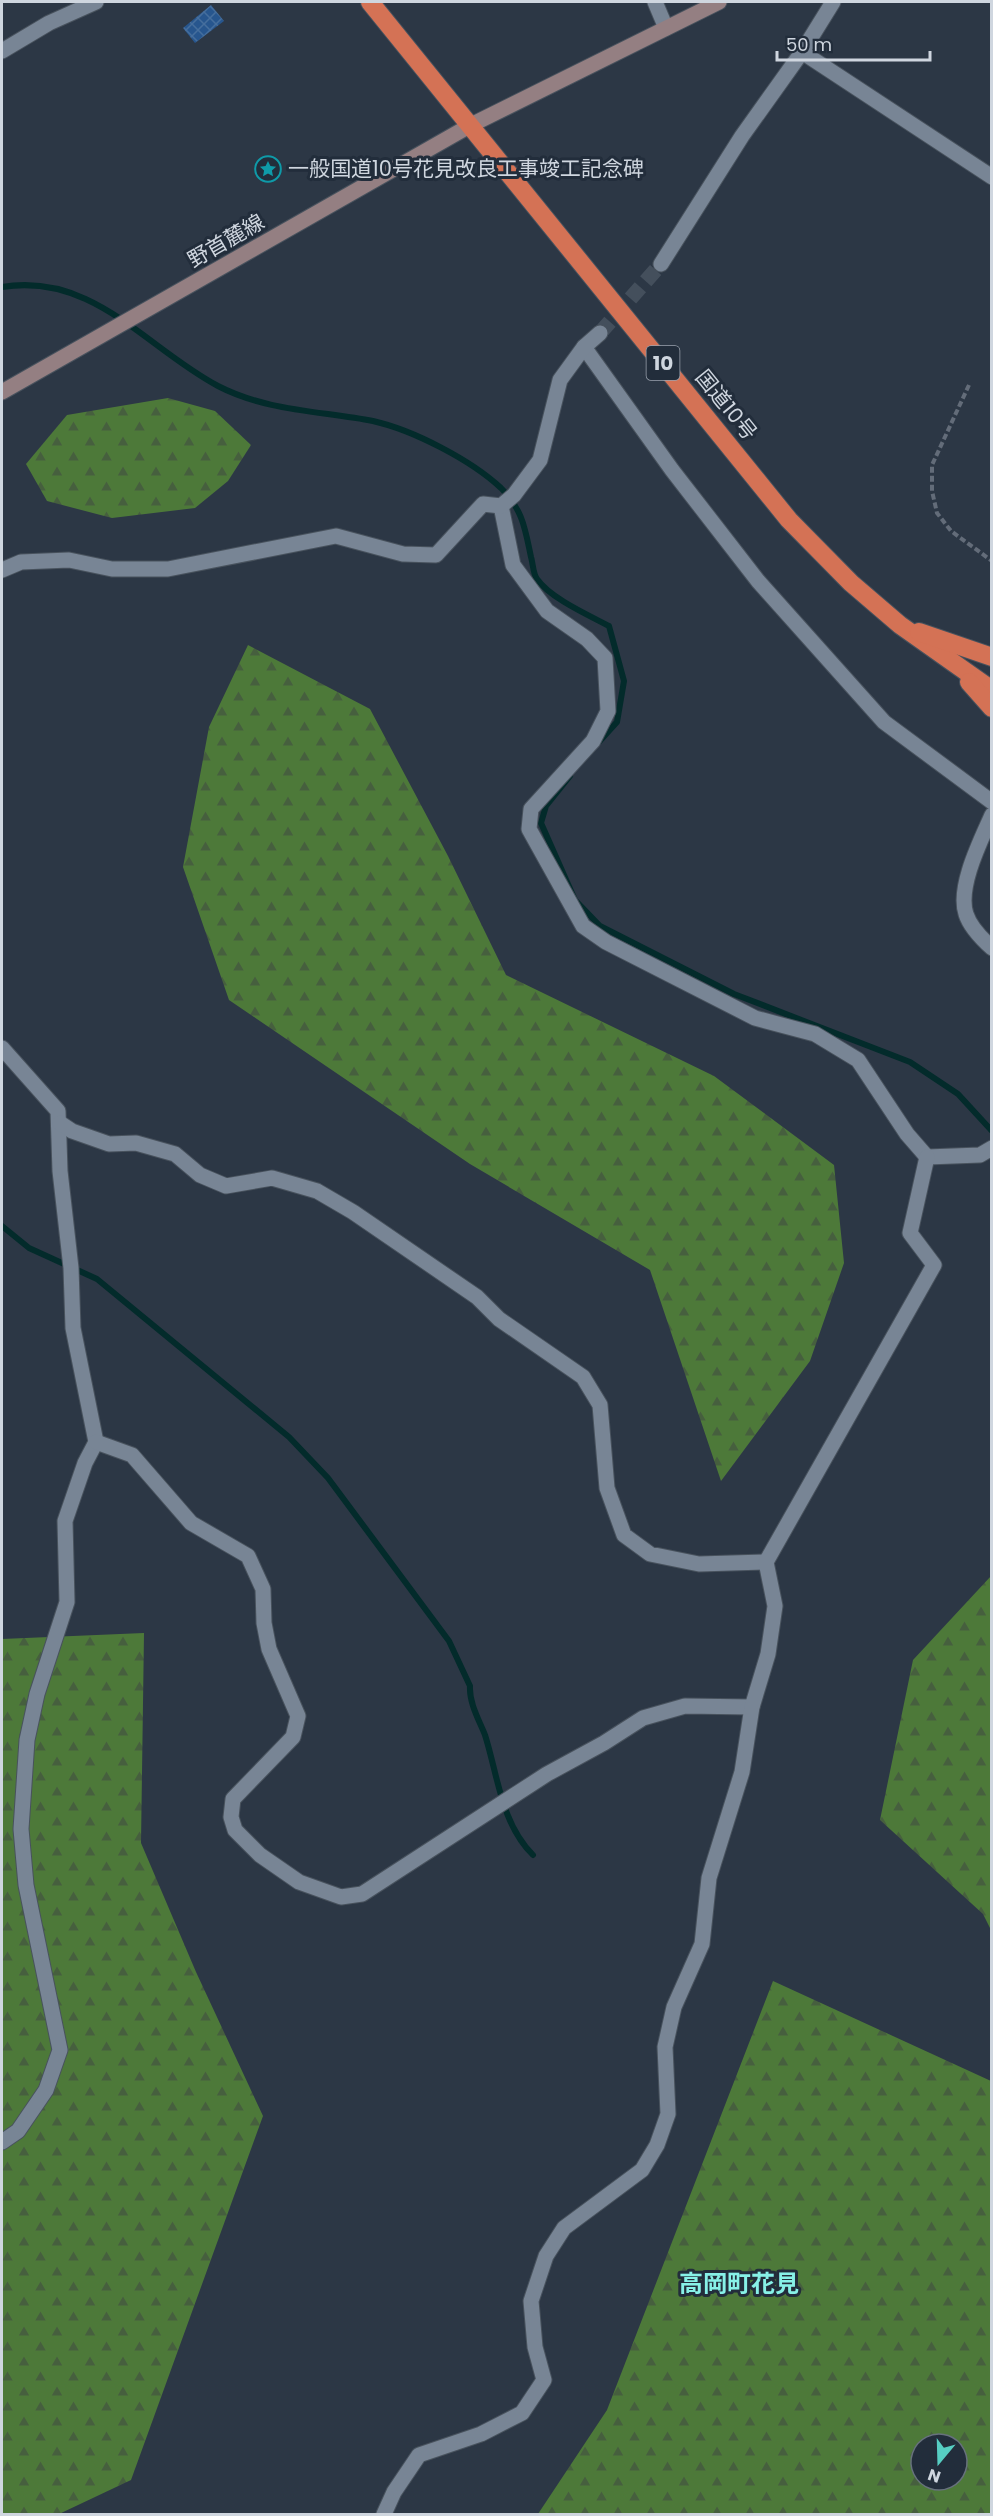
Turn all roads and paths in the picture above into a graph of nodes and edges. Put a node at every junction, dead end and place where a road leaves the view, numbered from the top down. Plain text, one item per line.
1 (96, 2) edge
2 (370, 2) edge
3 (655, 2) edge
4 (719, 2) edge
5 (832, 2) edge
6 (666, 28) junction
7 (2, 51) edge
8 (802, 52) junction
9 (471, 125) junction
10 (992, 177) edge
11 (662, 264) tunnel mouth
12 (600, 333) tunnel mouth
13 (584, 347) junction
14 (969, 386) dead end
15 (2, 392) edge
16 (501, 506) junction
17 (992, 561) edge
18 (2, 570) edge
19 (900, 625) junction
20 (992, 657) edge
21 (949, 660) junction
22 (992, 690) edge
23 (992, 708) edge
24 (992, 802) edge
25 (992, 815) edge
26 (992, 948) edge
27 (2, 1048) edge
28 (60, 1123) junction
29 (992, 1148) edge
30 (927, 1157) junction
31 (96, 1442) junction
32 (766, 1562) junction
33 (752, 1707) junction
34 (2, 2142) edge
35 (384, 2514) edge

1 - 7 street
2 - 9 highway, 国道10号 / 10
3 - 6 street
4 - 6 main road, 野首麓線
5 - 8 street
6 - 9 main road, 野首麓線
8 - 10 street
8 - 11 street
9 - 15 main road, 野首麓線
9 - 19 highway, 国道10号 / 10
12 - 13 street
13 - 16 street
13 - 24 street
14 - 17 path
16 - 18 street
16 - 30 street
19 - 20 highway
19 - 21 highway, 国道10号 / 10
21 - 22 highway, 国道10号 / 10
21 - 23 highway
25 - 26 street
27 - 28 street
28 - 31 street
28 - 32 street
29 - 30 street
30 - 32 street
31 - 33 street
31 - 34 street
32 - 33 street
33 - 35 street

